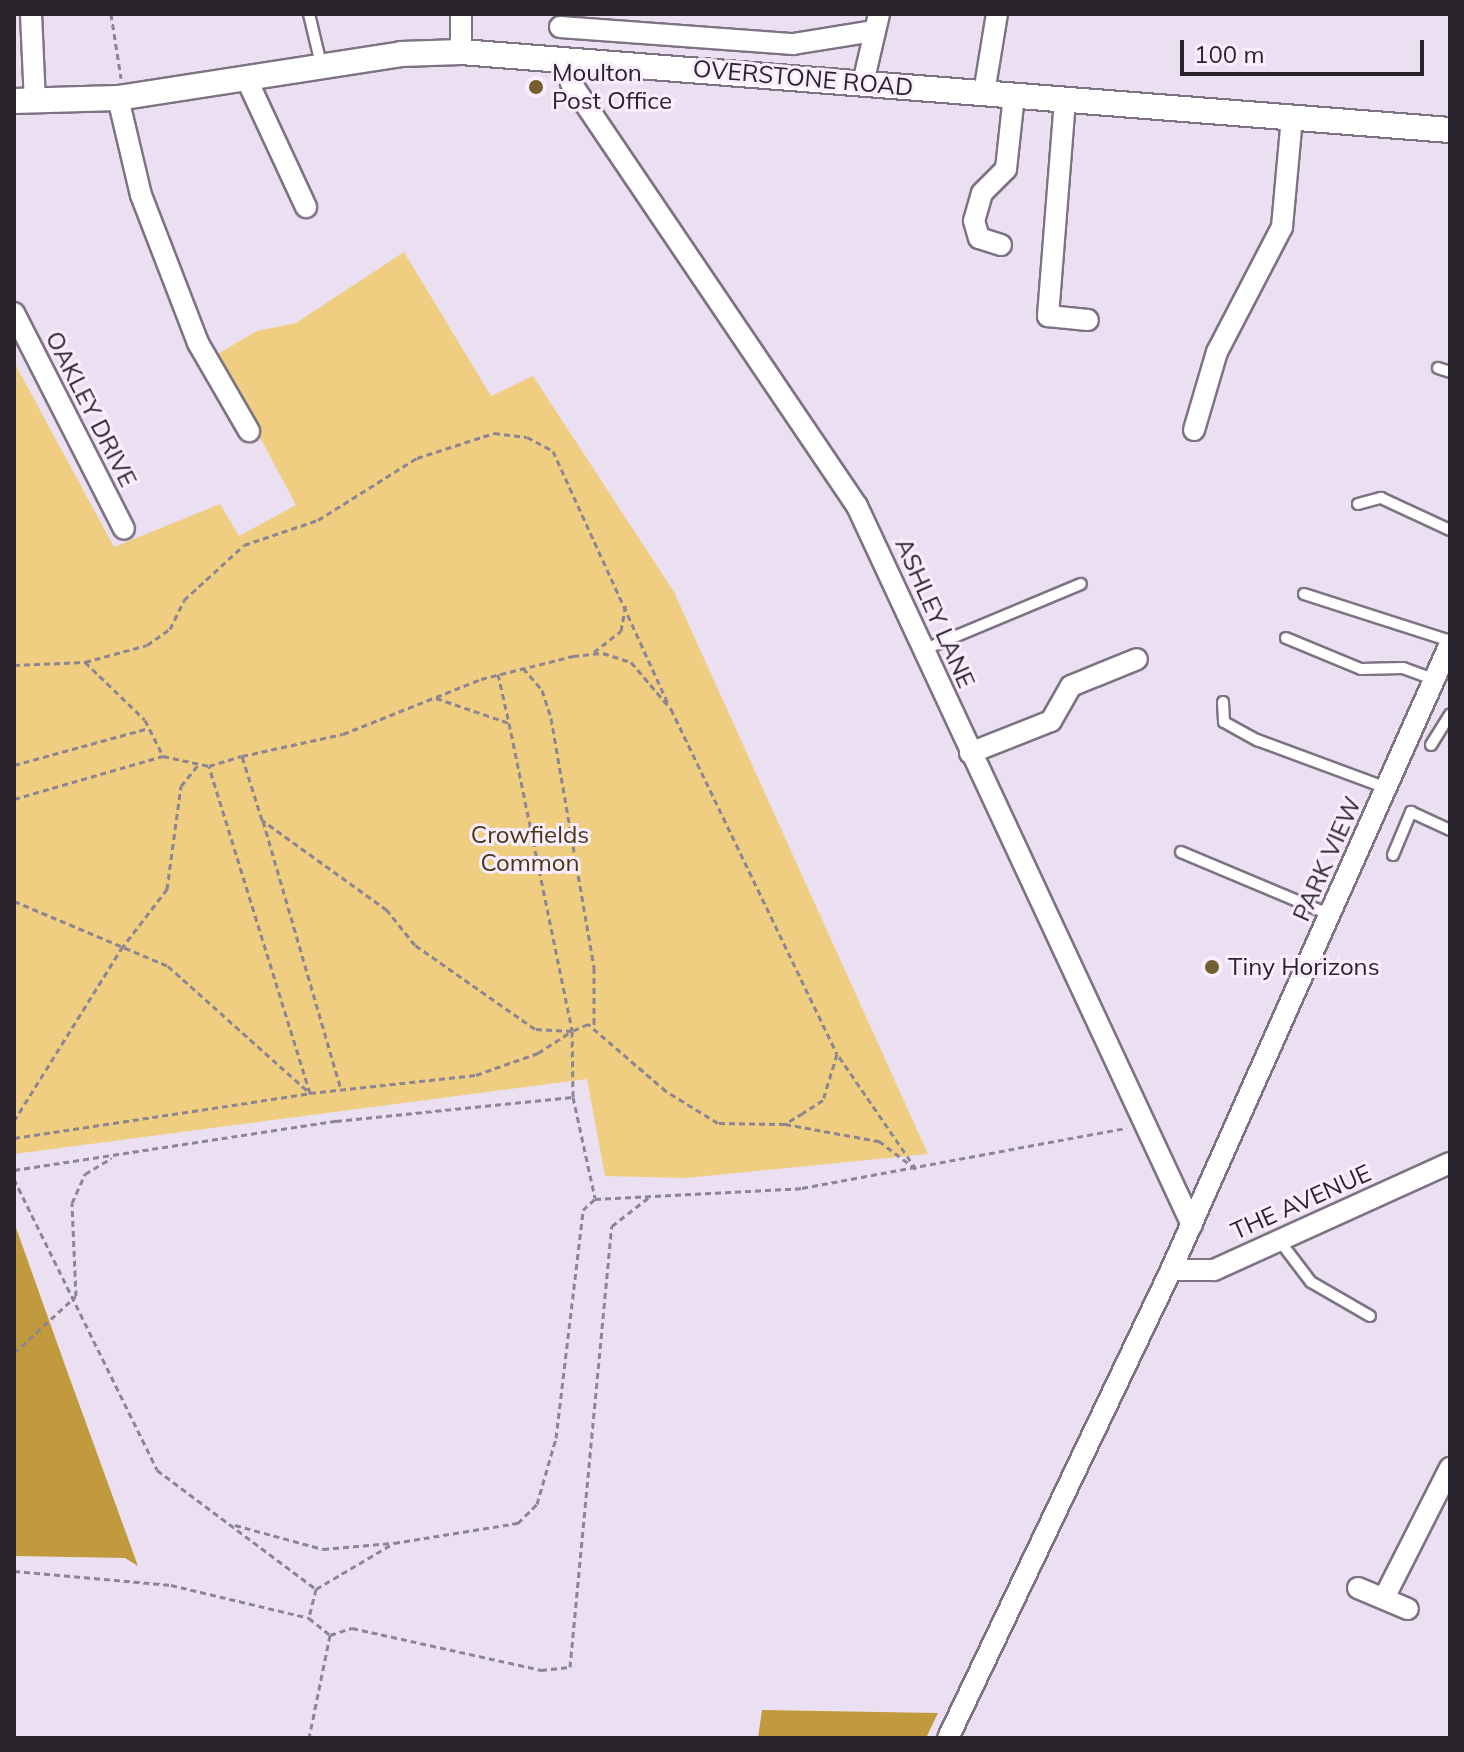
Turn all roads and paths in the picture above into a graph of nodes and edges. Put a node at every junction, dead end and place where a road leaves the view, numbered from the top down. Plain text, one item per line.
1 (31, 14) edge
2 (111, 14) edge
3 (309, 14) edge
4 (461, 14) edge
5 (997, 14) edge
6 (876, 22) edge
7 (574, 23) edge
8 (461, 52) junction
9 (568, 60) junction
10 (322, 66) junction
11 (248, 82) junction
12 (863, 83) junction
13 (984, 93) junction
14 (1014, 95) junction
15 (121, 98) junction
16 (1065, 100) junction
17 (24, 101) edge
18 (1292, 117) junction
19 (1450, 130) edge
20 (306, 207) dead end
21 (1001, 245) dead end
22 (14, 313) edge
23 (1088, 320) dead end
24 (1438, 368) dead end
25 (1450, 372) edge
26 (1194, 430) dead end
27 (249, 431) dead end
28 (1358, 504) dead end
29 (124, 529) dead end
30 (1450, 530) edge
31 (1081, 584) dead end
32 (1304, 594) dead end
33 (626, 600) junction
34 (1286, 638) dead end
35 (1450, 643) edge
36 (923, 650) junction
37 (590, 654) junction
38 (1137, 659) dead end
39 (85, 662) junction
40 (14, 665) edge
41 (523, 668) junction
42 (498, 674) junction
43 (1433, 679) junction
44 (433, 697) junction
45 (1223, 702) dead end
46 (671, 709) junction
47 (1450, 715) edge
48 (509, 723) junction
49 (150, 728) junction
50 (1431, 745) dead end
51 (970, 753) junction
52 (163, 756) junction
53 (242, 756) junction
54 (199, 764) junction
55 (14, 765) edge
56 (209, 766) junction
57 (1387, 788) junction
58 (14, 799) edge
59 (262, 820) junction
60 (1450, 830) edge
61 (1181, 852) dead end
62 (1393, 855) dead end
63 (14, 901) edge
64 (1331, 915) junction
65 (121, 949) junction
66 (594, 1026) junction
67 (572, 1031) junction
68 (837, 1054) junction
69 (341, 1090) junction
70 (310, 1093) junction
71 (573, 1097) junction
72 (14, 1121) edge
73 (785, 1124) junction
74 (1141, 1125) junction
75 (14, 1138) edge
76 (115, 1156) junction
77 (1450, 1163) edge
78 (916, 1169) junction
79 (14, 1170) edge
80 (14, 1179) edge
81 (650, 1196) junction
82 (595, 1199) junction
83 (1192, 1225) junction
84 (1279, 1240) junction
85 (1171, 1270) junction
86 (76, 1296) junction
87 (1370, 1316) dead end
88 (14, 1353) edge
89 (1450, 1468) edge
90 (231, 1523) junction
91 (394, 1543) junction
92 (14, 1571) edge
93 (1358, 1588) dead end
94 (316, 1589) junction
95 (1384, 1598) junction
96 (1408, 1609) dead end
97 (309, 1618) junction
98 (330, 1635) junction
99 (309, 1738) edge
100 (948, 1738) edge

1 - 17 street
2 - 15 path
3 - 10 lane
4 - 8 street
5 - 13 street
6 - 7 street
6 - 12 street
8 - 9 street, OVERSTONE ROAD
8 - 10 street, OVERSTONE ROAD
9 - 12 street, OVERSTONE ROAD
9 - 36 street, ASHLEY LANE
10 - 11 street, OVERSTONE ROAD
11 - 15 street, OVERSTONE ROAD
11 - 20 street
12 - 13 street, OVERSTONE ROAD
13 - 14 street, OVERSTONE ROAD
14 - 16 street, OVERSTONE ROAD
14 - 21 street
15 - 17 street, OVERSTONE ROAD
15 - 27 street
16 - 18 street, OVERSTONE ROAD
16 - 23 street
18 - 19 street, OVERSTONE ROAD
18 - 26 street
22 - 29 street, OAKLEY DRIVE
24 - 25 lane
28 - 30 lane
31 - 36 lane
32 - 35 lane
33 - 37 path
33 - 39 path
33 - 46 path
34 - 43 lane
35 - 43 street, PARK VIEW
36 - 51 street, ASHLEY LANE
37 - 41 path
37 - 46 path
38 - 51 street
39 - 40 path
39 - 49 path
41 - 42 path
41 - 66 path
42 - 44 path
42 - 48 path
43 - 57 street, PARK VIEW
44 - 48 path
44 - 53 path
45 - 57 lane
46 - 68 path
47 - 50 lane
48 - 67 path
49 - 52 path
49 - 55 path
51 - 74 street, ASHLEY LANE
52 - 54 path
52 - 58 path
53 - 56 path
53 - 59 path
54 - 56 path
54 - 65 path
56 - 70 path
57 - 64 street, PARK VIEW
59 - 67 path
59 - 69 path
60 - 62 lane
61 - 64 lane
63 - 65 path
64 - 83 street, PARK VIEW
65 - 70 path
65 - 72 path
66 - 67 path
66 - 73 path
67 - 69 path
67 - 71 path
68 - 73 path
68 - 78 path
69 - 70 path
70 - 75 path
71 - 76 path
71 - 82 path
73 - 78 path
74 - 78 path
74 - 83 street, ASHLEY LANE
76 - 79 path
76 - 86 path
77 - 84 street, THE AVENUE
78 - 81 path
80 - 86 path
81 - 82 path
81 - 98 path
82 - 91 path
83 - 85 street, PARK VIEW
84 - 85 street, THE AVENUE
84 - 87 lane
85 - 100 street, PARK VIEW
86 - 88 path
86 - 90 path
89 - 95 street
90 - 91 path
90 - 94 path
91 - 94 path
92 - 97 path
93 - 95 street
94 - 97 path
95 - 96 street
97 - 98 path
98 - 99 path

